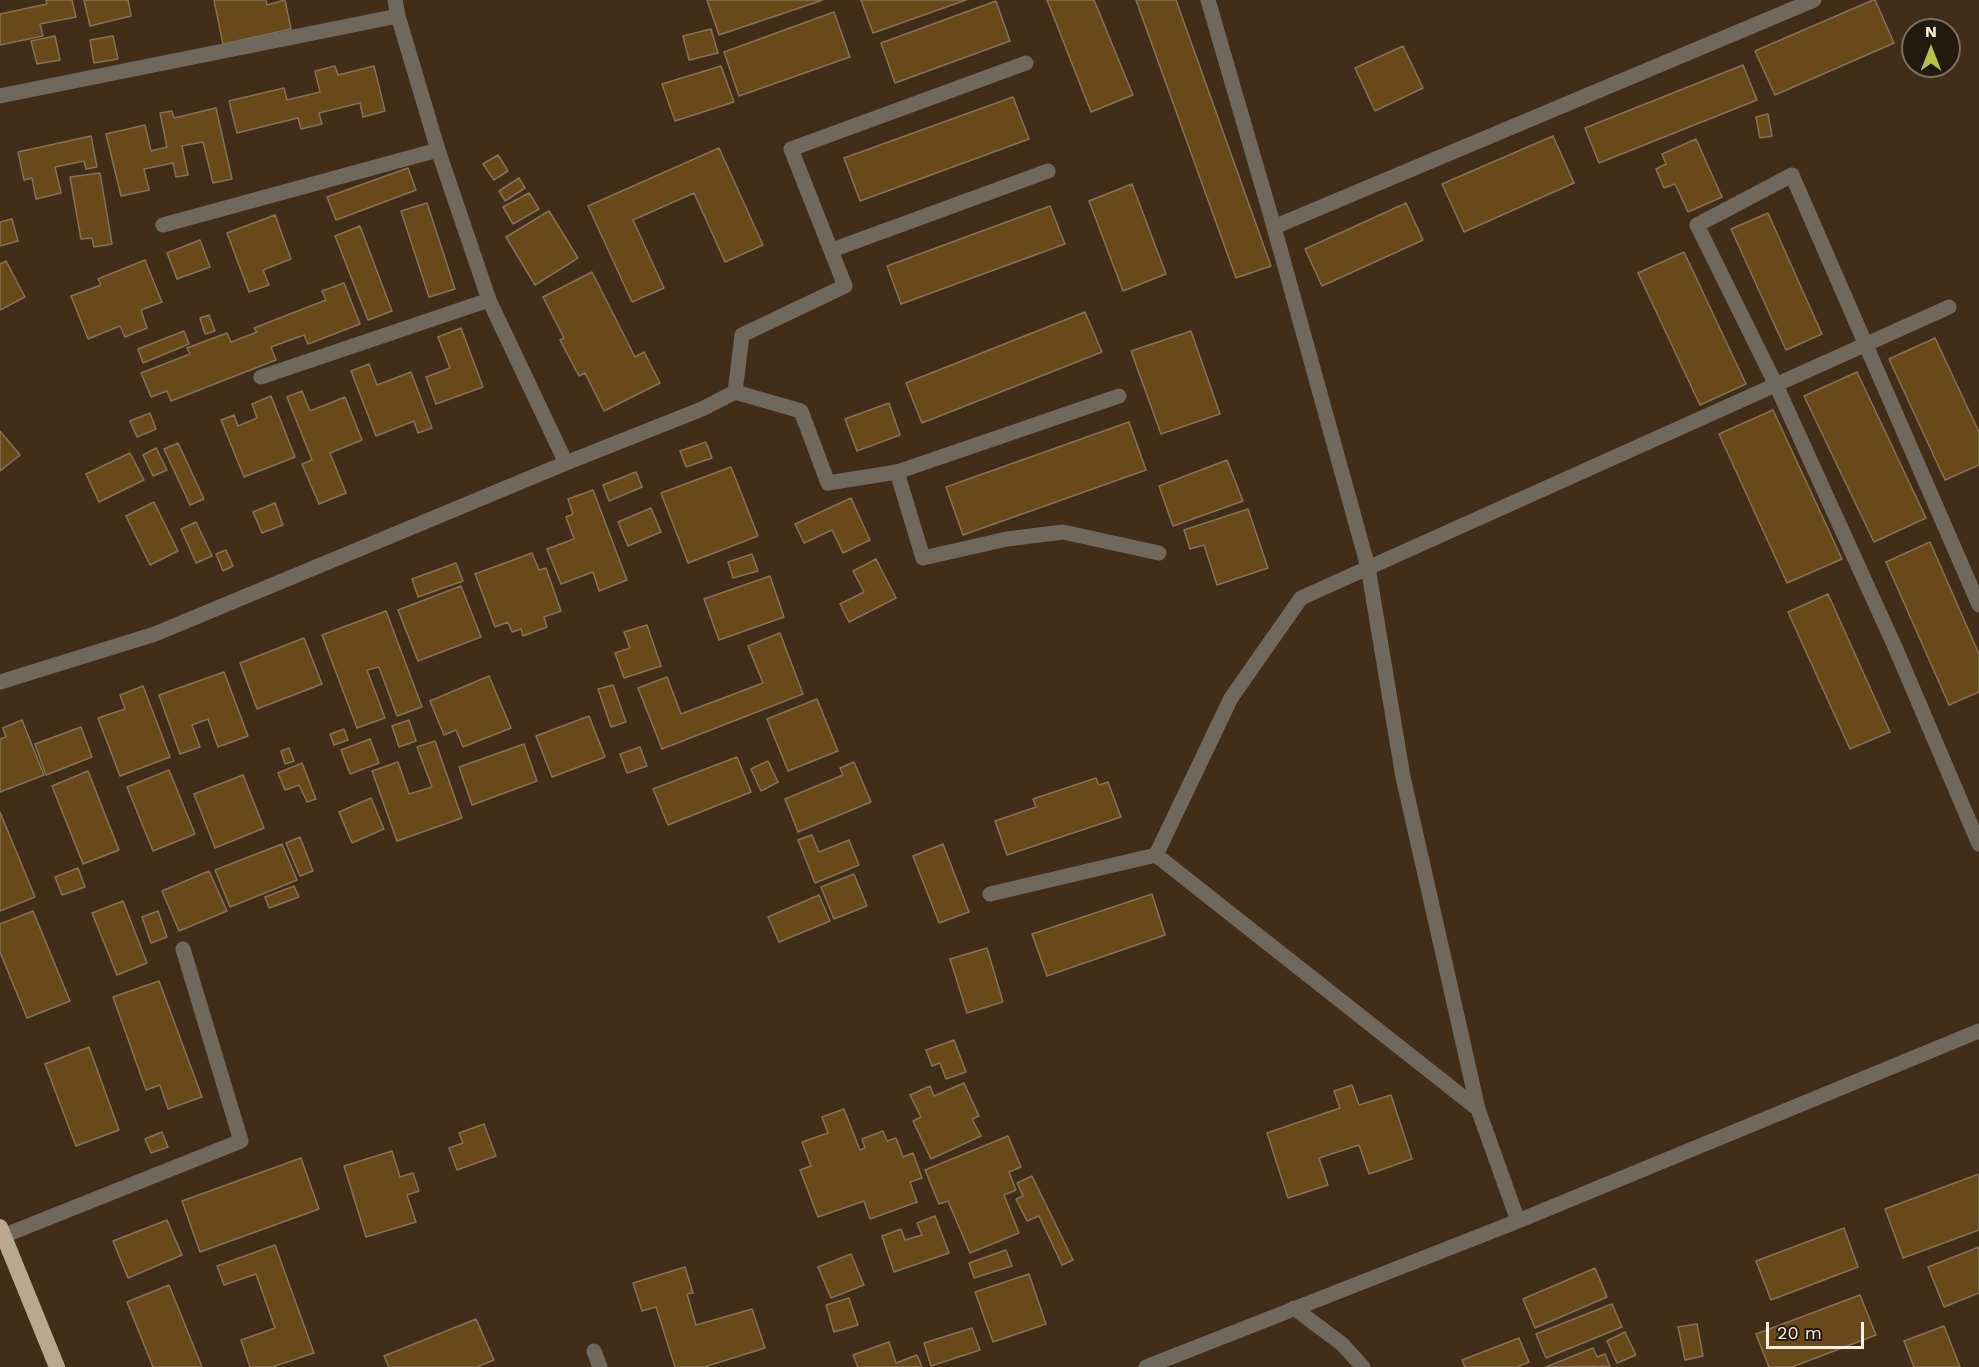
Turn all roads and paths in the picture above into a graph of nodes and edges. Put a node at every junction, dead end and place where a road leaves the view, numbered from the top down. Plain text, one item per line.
1 (395, 0) edge
2 (1208, 0) edge
3 (1814, 0) edge
4 (398, 16) junction
5 (1026, 63) dead end
6 (0, 96) edge
7 (438, 150) junction
8 (1048, 171) dead end
9 (163, 225) dead end
10 (1274, 227) junction
11 (832, 250) junction
12 (489, 300) junction
13 (1949, 307) dead end
14 (1865, 344) junction
15 (261, 377) dead end
16 (1776, 385) junction
17 (735, 392) junction
18 (1119, 396) dead end
19 (566, 462) junction
20 (897, 472) junction
21 (1159, 553) dead end
22 (1368, 567) junction
23 (1979, 605) edge
24 (0, 682) edge
25 (1979, 844) edge
26 (1156, 855) junction
27 (990, 894) dead end
28 (183, 949) dead end
29 (1979, 1031) edge
30 (1478, 1109) junction
31 (1518, 1221) junction
32 (1, 1232) edge
33 (1294, 1308) junction
34 (594, 1352) dead end
35 (57, 1367) edge
36 (600, 1367) edge
37 (1146, 1367) edge
38 (1364, 1367) edge

1 - 4 street
2 - 10 street
3 - 10 street
4 - 6 street
4 - 7 street
5 - 11 street
7 - 9 street
7 - 12 street
8 - 11 street
10 - 22 street
11 - 17 street
12 - 15 street
12 - 19 street
13 - 14 street
14 - 16 street
14 - 16 street
14 - 23 street
16 - 22 street
16 - 25 street
17 - 19 street
17 - 20 street
18 - 20 street
19 - 24 street
20 - 21 street
22 - 26 street
22 - 30 street
26 - 27 street
26 - 30 street
28 - 32 street
29 - 31 street
30 - 31 street
31 - 33 street
32 - 35 highway
33 - 37 street
33 - 38 street
34 - 36 street

